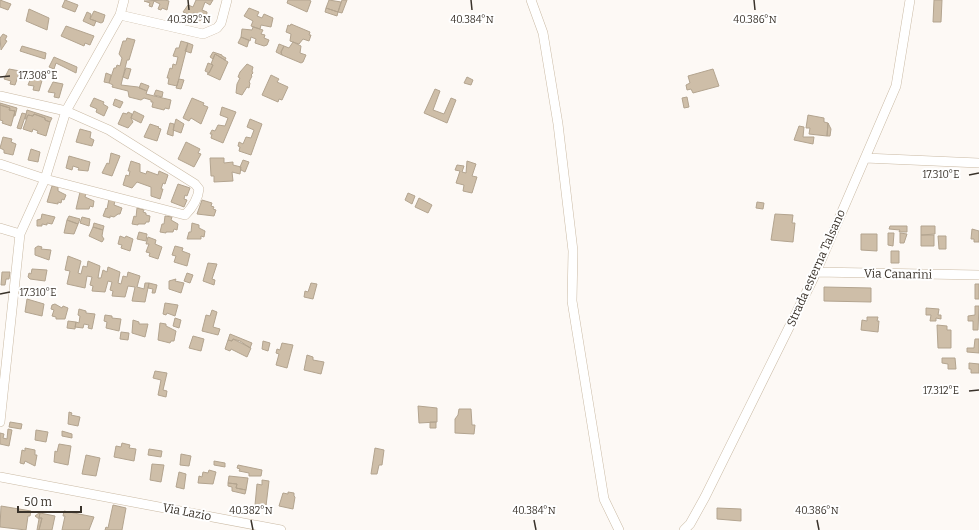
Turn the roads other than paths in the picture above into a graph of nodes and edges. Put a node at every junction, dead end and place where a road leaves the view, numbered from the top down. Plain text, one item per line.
1 (124, 0) edge
2 (227, 0) edge
3 (531, 0) edge
4 (910, 0) edge
5 (120, 15) junction
6 (0, 96) edge
7 (66, 110) junction
8 (865, 158) junction
9 (979, 163) edge
10 (0, 164) edge
11 (45, 179) junction
12 (0, 228) edge
13 (20, 234) junction
14 (816, 272) junction
15 (979, 275) edge
16 (4, 334) edge
17 (0, 422) edge
18 (0, 476) edge
19 (687, 528) edge
20 (280, 530) edge
21 (619, 530) edge

1 - 5 street
2 - 5 street
3 - 21 street
4 - 8 street, Strada esterna Talsano
5 - 7 street
6 - 7 street
7 - 11 street
7 - 11 street
8 - 9 street
8 - 14 street, Strada esterna Talsano
10 - 11 street
11 - 13 street
12 - 13 street
13 - 16 street
14 - 15 street, Via Canarini
14 - 19 street, Strada esterna Talsano
16 - 17 street
18 - 20 street, Via Lazio

